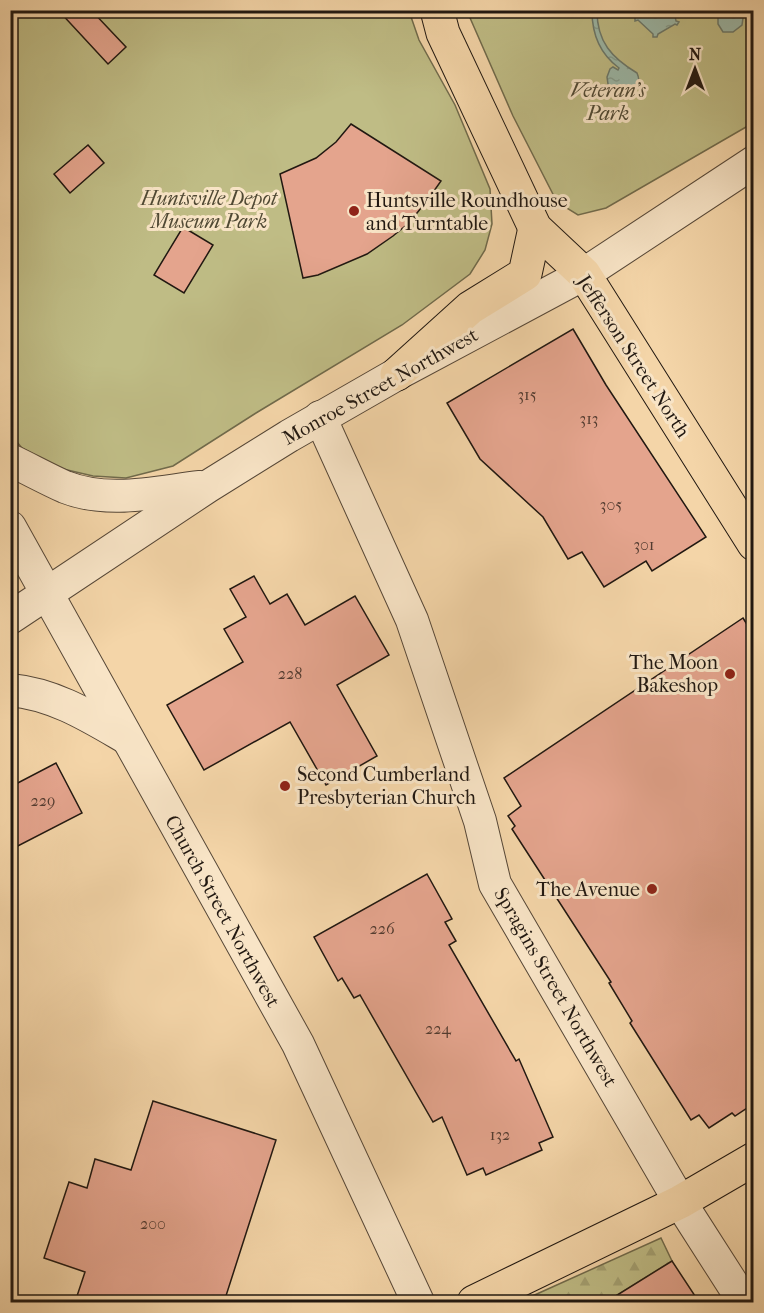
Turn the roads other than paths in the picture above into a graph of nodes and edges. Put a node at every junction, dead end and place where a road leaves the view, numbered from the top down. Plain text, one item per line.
1 (437, 10) edge
2 (753, 162) edge
3 (536, 228) junction
4 (584, 274) junction
5 (397, 374) junction
6 (320, 417) junction
7 (10, 460) edge
8 (207, 487) junction
9 (10, 527) edge
10 (753, 544) edge
11 (46, 593) junction
12 (10, 618) edge
13 (10, 690) edge
14 (126, 738) junction
15 (753, 1159) edge
16 (680, 1202) junction
17 (418, 1302) edge
18 (474, 1302) edge
19 (744, 1302) edge

1 - 3 main road, Jefferson Street North
2 - 4 street, Monroe Street Northwest
3 - 4 main road, Jefferson Street North
3 - 5 main road
4 - 5 street, Monroe Street Northwest
4 - 10 main road, Jefferson Street North
5 - 6 street, Monroe Street Northwest
6 - 8 street, Monroe Street Northwest
6 - 16 street, Spragins Street Northwest
7 - 8 street
8 - 11 street, Monroe Street Northwest
9 - 11 street, Church Street Northwest
11 - 12 street, Monroe Street Northwest
11 - 14 street, Church Street Northwest
13 - 14 street
14 - 17 street, Church Street Northwest
15 - 16 main road
16 - 18 main road
16 - 19 street, Spragins Street Northwest

